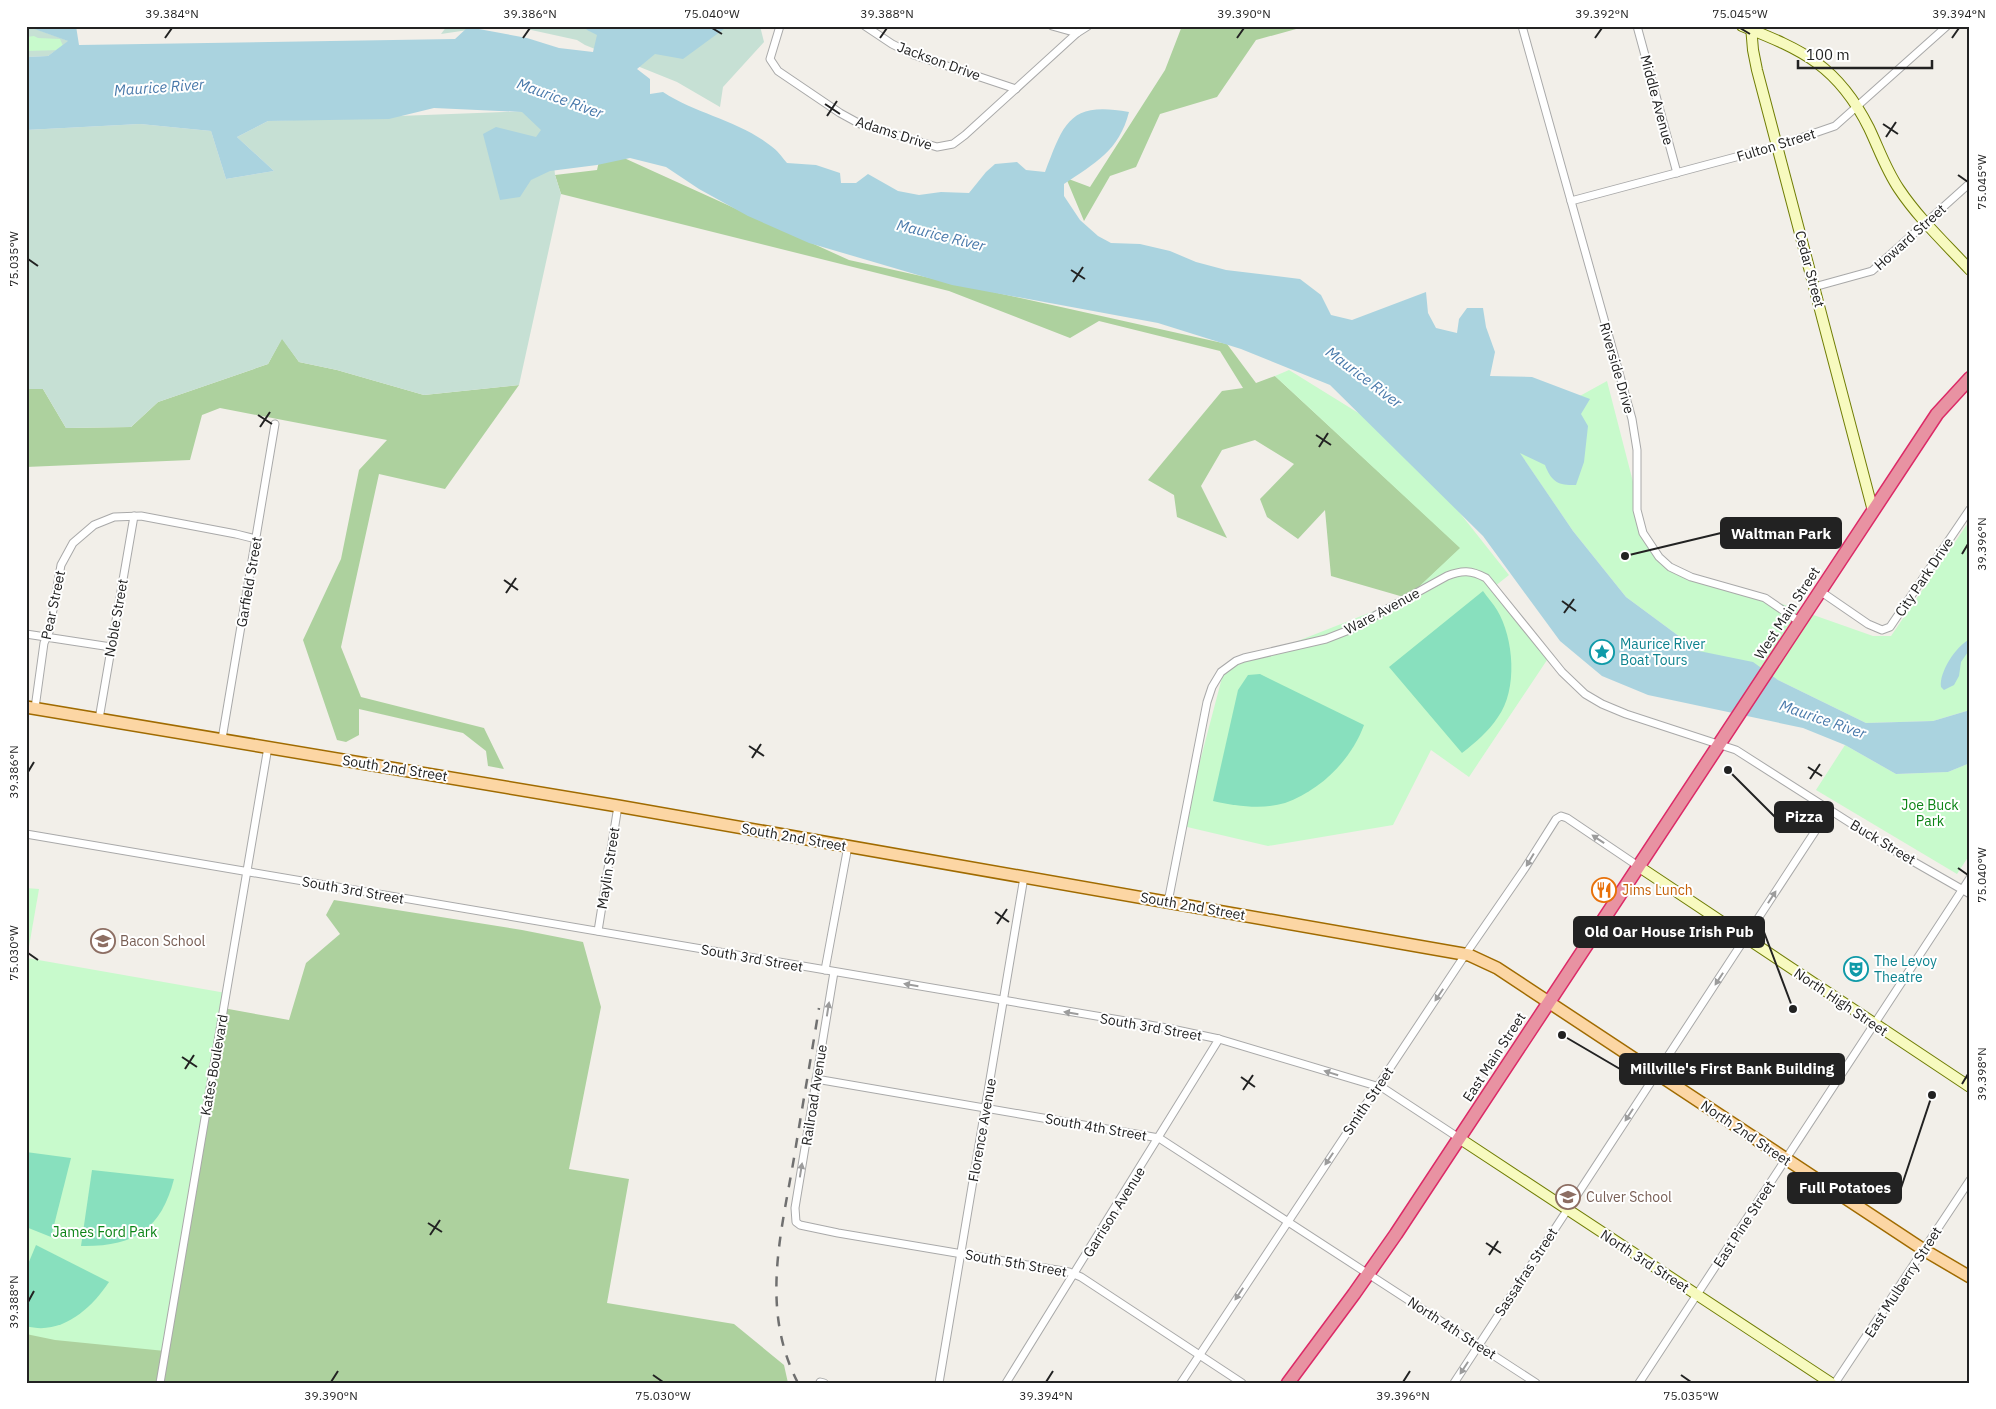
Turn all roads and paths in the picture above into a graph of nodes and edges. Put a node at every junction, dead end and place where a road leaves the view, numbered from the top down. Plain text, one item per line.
1 (780, 26) edge
2 (865, 26) edge
3 (1052, 26) edge
4 (1088, 26) edge
5 (1522, 26) edge
6 (1637, 26) edge
7 (1947, 26) edge
8 (1748, 27) edge
9 (1077, 33) junction
10 (1016, 89) junction
11 (1857, 108) junction
12 (1778, 146) junction
13 (1677, 173) junction
14 (1970, 183) edge
15 (1571, 201) junction
16 (1926, 222) junction
17 (1970, 270) edge
18 (1814, 287) junction
19 (1970, 378) edge
20 (275, 424) dead end
21 (1970, 509) edge
22 (1873, 511) junction
23 (134, 516) junction
24 (256, 539) junction
25 (1820, 591) junction
26 (1800, 622) junction
27 (26, 634) edge
28 (47, 638) junction
29 (111, 647) junction
30 (31, 707) edge
31 (99, 719) junction
32 (222, 740) junction
33 (1719, 744) junction
34 (268, 747) junction
35 (618, 806) junction
36 (1829, 810) junction
37 (26, 834) edge
38 (848, 846) junction
39 (1638, 866) junction
40 (246, 872) junction
41 (1024, 877) junction
42 (1970, 878) edge
43 (1963, 890) junction
44 (1970, 894) edge
45 (1168, 902) junction
46 (598, 931) junction
47 (1746, 938) junction
48 (1465, 954) junction
49 (825, 970) junction
50 (834, 972) junction
51 (1003, 1002) junction
52 (1548, 1003) junction
53 (1875, 1024) junction
54 (1219, 1039) junction
55 (1656, 1074) junction
56 (816, 1079) junction
57 (1378, 1086) junction
58 (1970, 1087) edge
59 (985, 1108) junction
60 (1159, 1138) junction
61 (1459, 1138) junction
62 (1786, 1160) junction
63 (1970, 1180) edge
64 (1567, 1210) junction
65 (795, 1218) joint
66 (1288, 1221) junction
67 (1924, 1250) junction
68 (961, 1253) junction
69 (1075, 1274) junction
70 (1368, 1274) junction
71 (1970, 1277) edge
72 (1697, 1296) junction
73 (1478, 1345) junction
74 (1199, 1355) junction
75 (160, 1383) edge
76 (939, 1383) edge
77 (1006, 1383) edge
78 (1181, 1383) edge
79 (1242, 1383) edge
80 (1288, 1383) edge
81 (1454, 1383) edge
82 (1536, 1383) edge
83 (1639, 1383) edge
84 (1831, 1383) edge
85 (1835, 1383) edge

1 - 10 street, Adams Drive
2 - 10 street, Jackson Drive
3 - 9 street
4 - 9 street, Adams Drive
5 - 15 street, Riverside Drive
6 - 13 street, Middle Avenue
7 - 11 street, Fulton Street
8 - 11 street
8 - 12 street, Cedar Street
9 - 10 street, Adams Drive
11 - 12 street, Fulton Street
11 - 16 street
12 - 13 street, Fulton Street
12 - 18 street, Cedar Street
13 - 15 street, Fulton Street
14 - 16 street, Howard Street
15 - 26 street, Riverside Drive
16 - 17 street
16 - 18 street, Howard Street
18 - 22 street, Cedar Street
19 - 22 highway, West Main Street
20 - 24 street, Garfield Street
21 - 25 street, City Park Drive
22 - 25 highway, West Main Street
23 - 24 street, Pear Street
23 - 28 street, Pear Street
23 - 29 street, Noble Street
24 - 32 street, Garfield Street
25 - 26 highway, West Main Street
26 - 33 highway, West Main Street
27 - 28 street
28 - 29 street
28 - 30 street, Pear Street
29 - 31 street, Noble Street
30 - 31 main road, South 2nd Street
31 - 32 main road, South 2nd Street
32 - 34 main road, South 2nd Street
33 - 36 street, Buck Street
33 - 39 highway, East Main Street
33 - 45 street, Ware Avenue
34 - 35 main road, South 2nd Street
34 - 40 street, Kates Boulevard
35 - 38 main road, South 2nd Street
35 - 46 street, Maylin Street
36 - 43 street, Buck Street
47 -> 36 street, Sassafras Street
37 - 40 street, South 3rd Street
38 - 41 main road, South 2nd Street
38 - 49 street
39 - 47 street, North High Street
39 -> 48 street, Smith Street
39 - 52 highway, East Main Street
40 - 46 street, South 3rd Street
40 - 75 street, Kates Boulevard
41 - 45 main road, South 2nd Street
41 - 51 street, Florence Avenue
42 - 43 street, East Pine Street
43 - 44 street, Buck Street
43 - 53 street, East Pine Street
45 - 48 main road, South 2nd Street
46 - 49 street, South 3rd Street
47 - 53 street, North High Street
47 -> 55 street, Sassafras Street
48 - 52 main road, South 2nd Street
48 -> 57 street, Smith Street
49 - 50 street, South 3rd Street
51 -> 50 street, South 3rd Street
56 -> 50 street, Railroad Avenue
54 -> 51 street, South 3rd Street
51 - 59 street, Florence Avenue
52 - 55 main road, North 2nd Street
52 - 61 highway, East Main Street
53 - 58 street, North High Street
53 - 62 street, East Pine Street
57 -> 54 street, South 3rd Street
54 - 60 street, Garrison Avenue
55 - 62 main road, North 2nd Street
55 -> 64 street, Sassafras Street
56 - 59 street, South 4th Street
65 -> 56 street, Railroad Avenue
57 - 61 street, South 3rd Street
57 -> 66 street, Smith Street
59 - 60 street, South 4th Street
59 - 68 street, Florence Avenue
60 - 66 street, South 4th Street
60 - 69 street, Garrison Avenue
61 - 64 street, North 3rd Street
61 - 70 highway, East Main Street
62 - 67 main road, North 2nd Street
62 - 72 street, East Pine Street
63 - 67 street, East Mulberry Street
64 - 72 street, North 3rd Street
64 - 73 street, Sassafras Street
65 - 68 street, South 5th Street
66 - 70 street, South 4th Street
66 -> 74 street, Smith Street
67 - 71 main road, North 2nd Street
67 - 85 street, East Mulberry Street
68 - 69 street, South 5th Street
68 - 76 street, Florence Avenue
69 - 74 street, South 5th Street
69 - 77 street, Garrison Avenue
70 - 73 street, North 4th Street
70 - 80 highway, East Main Street
72 - 83 street, East Pine Street
72 - 84 street, North 3rd Street
73 -> 81 street, Sassafras Street
73 - 82 street, North 4th Street
74 - 78 street, Smith Street
74 - 79 street, South 5th Street

